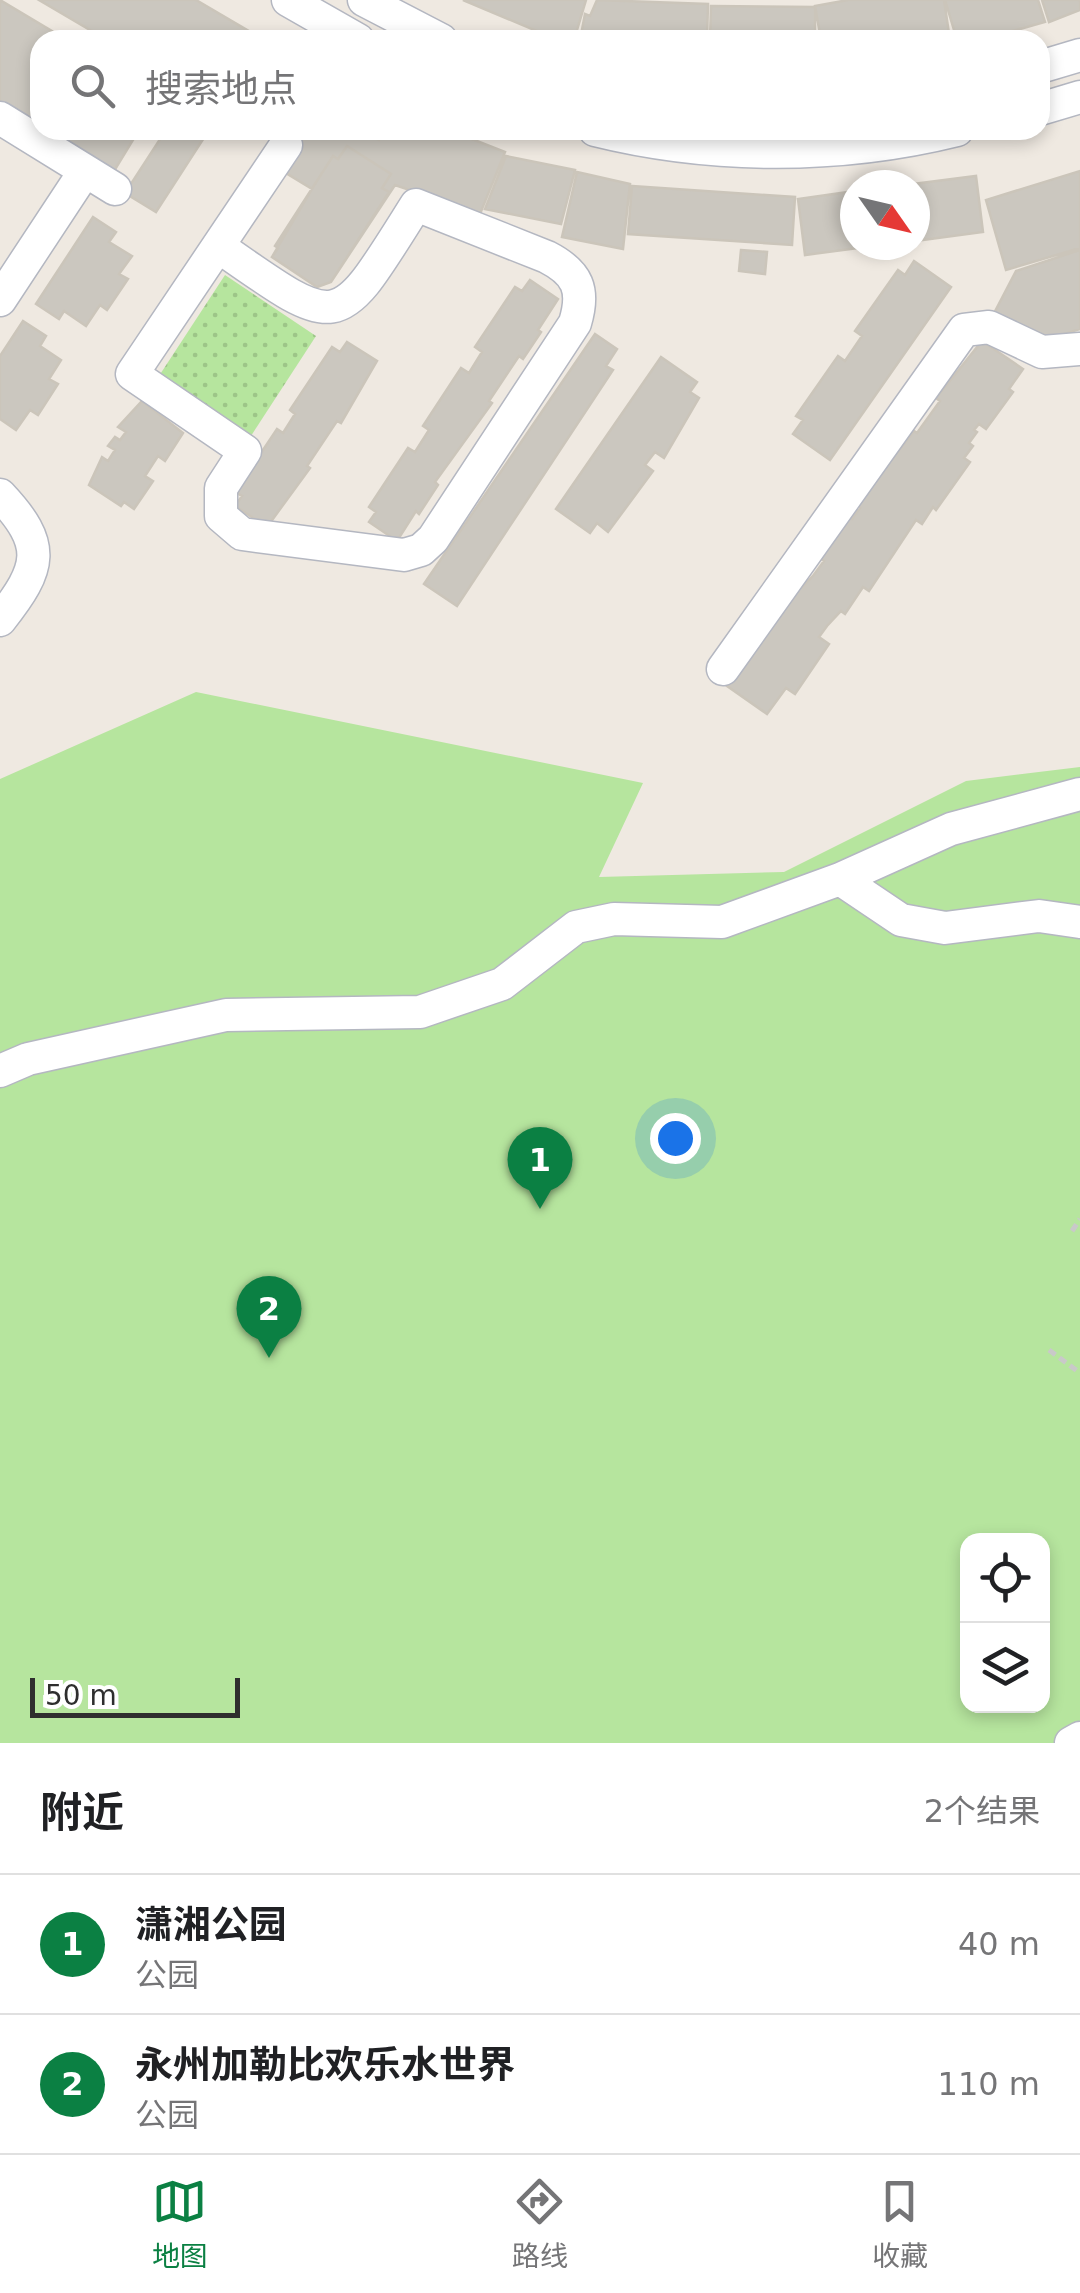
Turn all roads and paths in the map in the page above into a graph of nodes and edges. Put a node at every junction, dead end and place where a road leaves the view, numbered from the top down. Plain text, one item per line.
1 (288, 0) edge
2 (365, 0) edge
3 (340, 30) edge
4 (423, 30) edge
5 (1080, 55) edge
6 (1050, 64) edge
7 (1080, 97) edge
8 (1050, 105) edge
9 (0, 118) edge
10 (30, 137) edge
11 (35, 140) edge
12 (650, 140) edge
13 (887, 140) edge
14 (286, 145) dead end
15 (85, 171) junction
16 (115, 189) dead end
17 (218, 246) junction
18 (0, 300) edge
19 (1080, 349) edge
20 (0, 495) edge
21 (0, 620) edge
22 (724, 669) dead end
23 (1080, 794) edge
24 (840, 879) junction
25 (1080, 922) edge
26 (0, 1071) edge
27 (1080, 1219) edge
28 (1072, 1231) dead end
29 (1049, 1350) dead end
30 (1080, 1373) edge
31 (1080, 1738) edge
32 (1071, 1743) edge

1 - 3 street
2 - 4 street
5 - 6 street
7 - 8 street
9 - 10 street
11 - 15 street
12 - 13 street
14 - 17 street
15 - 16 street
15 - 18 street
17 - 17 street
19 - 22 street
20 - 21 street
23 - 24 street
24 - 25 street
24 - 26 street
27 - 28 path
29 - 30 path
31 - 32 street

